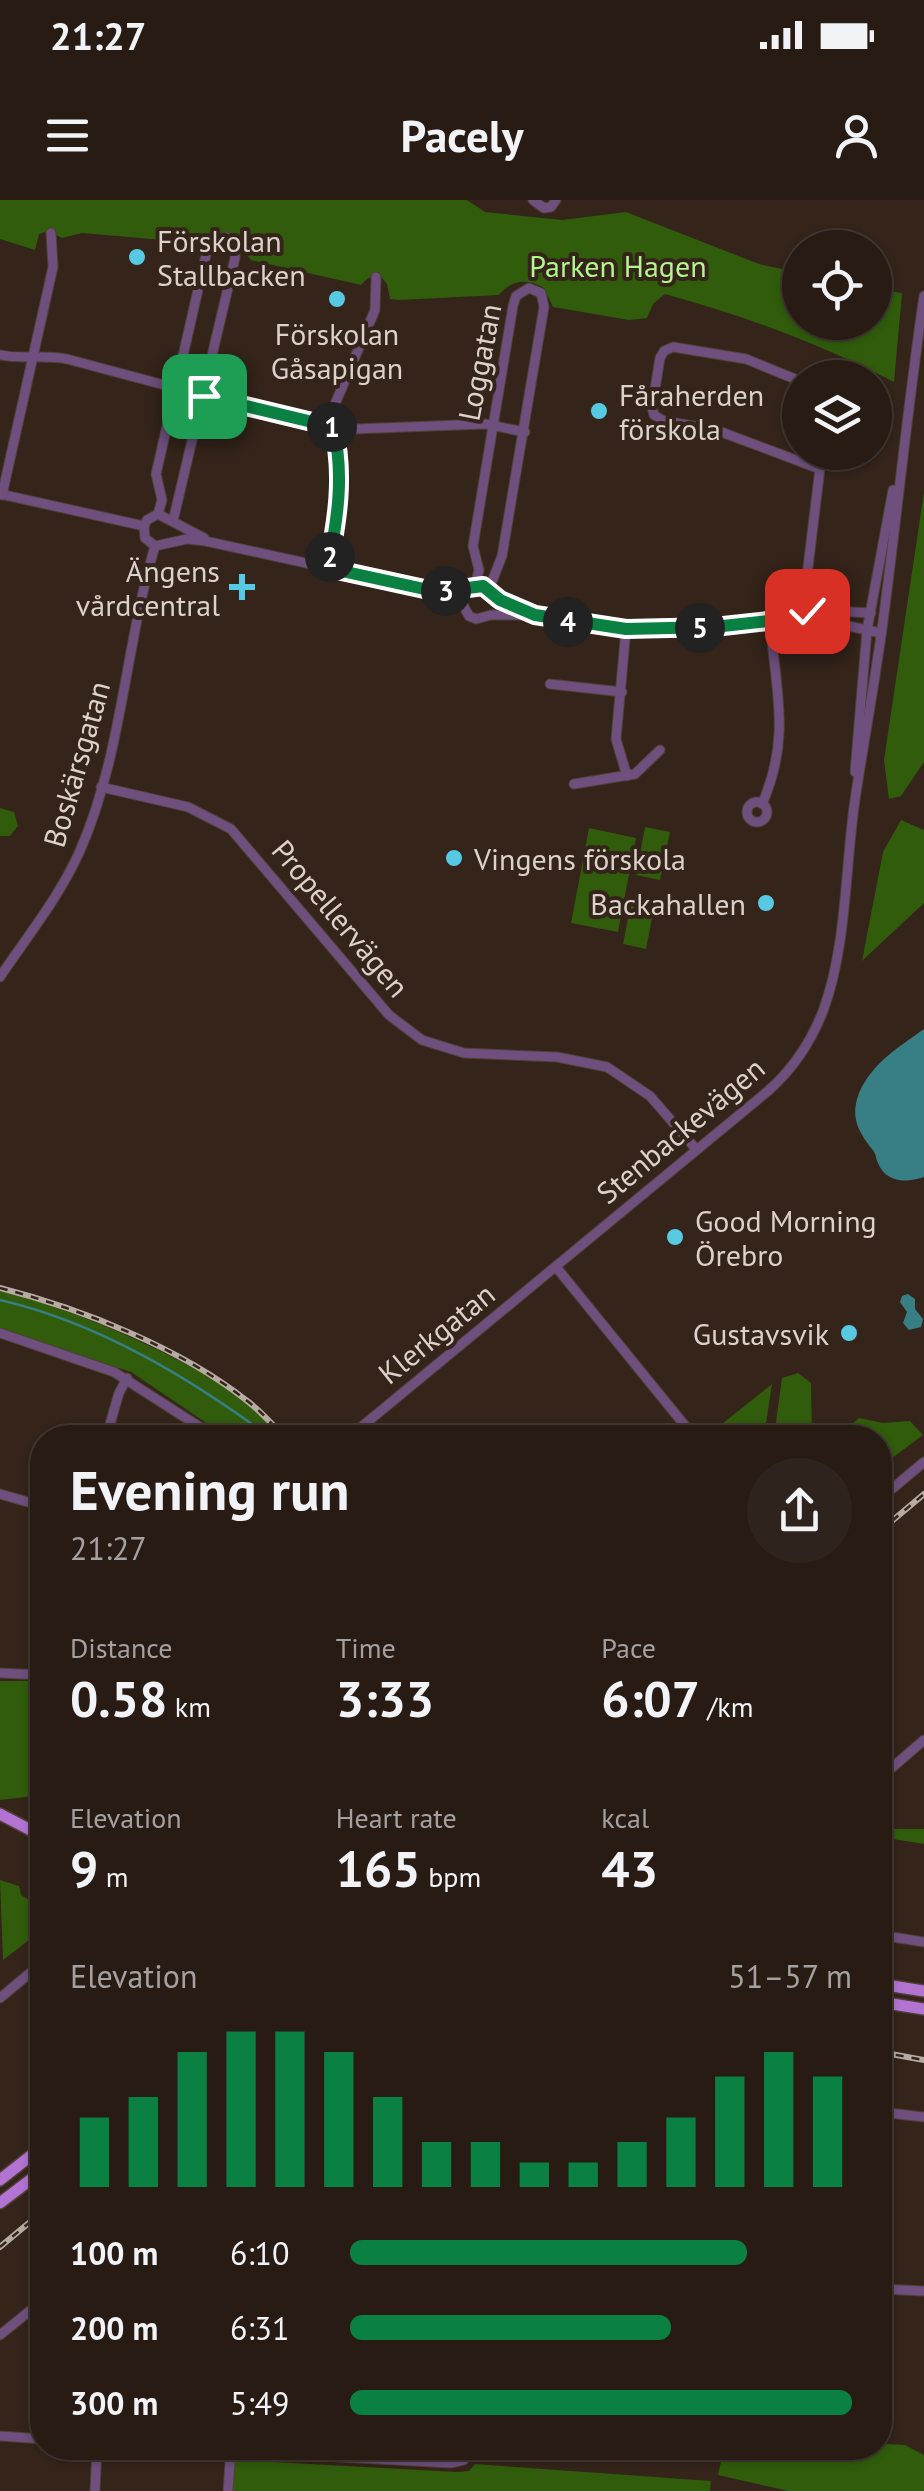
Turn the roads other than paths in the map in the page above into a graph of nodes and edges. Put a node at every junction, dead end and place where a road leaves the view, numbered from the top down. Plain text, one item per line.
1 (532, 200) edge
2 (556, 200) edge
3 (52, 233) dead end
4 (376, 277) dead end
5 (924, 296) edge
6 (33, 354) junction
7 (0, 356) edge
8 (782, 373) edge
9 (175, 388) junction
10 (204, 396) junction
11 (492, 425) junction
12 (333, 427) junction
13 (525, 432) junction
14 (903, 438) junction
15 (782, 455) edge
16 (820, 470) edge
17 (1, 494) edge
18 (158, 514) junction
19 (174, 523) junction
20 (144, 526) junction
21 (170, 542) junction
22 (216, 543) junction
23 (155, 546) junction
24 (328, 568) junction
25 (473, 588) junction
26 (438, 592) junction
27 (492, 592) junction
28 (463, 605) junction
29 (869, 613) junction
30 (491, 615) junction
31 (535, 615) junction
32 (884, 615) junction
33 (804, 616) junction
34 (770, 620) junction
35 (626, 629) junction
36 (866, 630) junction
37 (881, 633) junction
38 (550, 684) dead end
39 (622, 692) junction
40 (660, 750) dead end
41 (626, 776) junction
42 (574, 784) dead end
43 (101, 787) junction
44 (855, 800) junction
45 (762, 804) dead end
46 (0, 977) edge
47 (696, 1149) junction
48 (556, 1267) junction
49 (0, 1333) edge
50 (127, 1378) junction
51 (110, 1425) edge
52 (198, 1425) edge
53 (364, 1425) edge
54 (684, 1425) edge
55 (924, 1462) edge
56 (892, 1488) edge
57 (0, 1494) edge
58 (30, 1503) edge
59 (0, 1673) edge
60 (30, 1676) edge
61 (924, 1740) edge
62 (892, 1768) edge
63 (0, 1814) edge
64 (30, 1829) edge
65 (892, 1937) edge
66 (924, 1942) edge
67 (30, 1973) edge
68 (892, 1986) edge
69 (924, 1991) edge
70 (0, 1998) edge
71 (892, 2004) edge
72 (924, 2009) edge
73 (892, 2113) edge
74 (924, 2117) edge
75 (30, 2156) edge
76 (30, 2179) edge
77 (0, 2180) edge
78 (0, 2203) edge
79 (892, 2290) edge
80 (924, 2291) edge
81 (30, 2311) edge
82 (0, 2335) edge
83 (0, 2436) edge
84 (30, 2438) edge
85 (96, 2460) edge
86 (230, 2460) edge
87 (424, 2460) edge
88 (464, 2460) edge
89 (94, 2491) edge
90 (228, 2491) edge

1 - 2 street
3 - 6 street
4 - 12 street
5 - 14 street, Stenbackevägen
6 - 7 street
6 - 9 street
6 - 17 street
8 - 15 street
9 - 10 street
9 - 10 street
9 - 18 street
10 - 12 street
10 - 19 street
11 - 12 street
11 - 13 street
11 - 13 street, Loggatan
11 - 25 street, Loggatan
12 - 24 street
13 - 27 street, Loggatan
14 - 29 street, Stenbackevägen
14 - 32 street, Stenbackevägen
16 - 33 street
17 - 20 street
18 - 19 street
18 - 20 street
19 - 21 street
19 - 22 street
20 - 23 street
21 - 22 street
21 - 23 street
22 - 24 street
23 - 43 street, Boskärsgatan
24 - 26 street
25 - 26 street
25 - 27 street
25 - 28 street
26 - 28 street
27 - 30 street
27 - 31 street
28 - 30 street
29 - 32 street
29 - 33 street
29 - 36 street, Stenbackevägen
30 - 31 street
31 - 35 street
32 - 37 street, Stenbackevägen
33 - 34 street
33 - 36 street
34 - 35 street
34 - 45 street
35 - 39 street
36 - 37 street
36 - 44 street, Stenbackevägen
37 - 44 street, Stenbackevägen
38 - 39 street
39 - 41 street
40 - 41 street
41 - 42 street
43 - 46 street, Boskärsgatan
43 - 47 street, Propellervägen
44 - 47 street, Stenbackevägen
47 - 48 street, Stenbackevägen
48 - 53 street, Klerkgatan
48 - 54 street
49 - 50 street
50 - 51 street
50 - 52 street
55 - 56 street
57 - 58 street
59 - 60 street
61 - 62 street
63 - 64 main road
65 - 66 street
67 - 70 street
68 - 69 main road
71 - 72 main road
73 - 74 street
75 - 77 main road
76 - 78 main road
79 - 80 street
81 - 82 street
83 - 84 street
85 - 89 street
86 - 90 street
87 - 88 street

